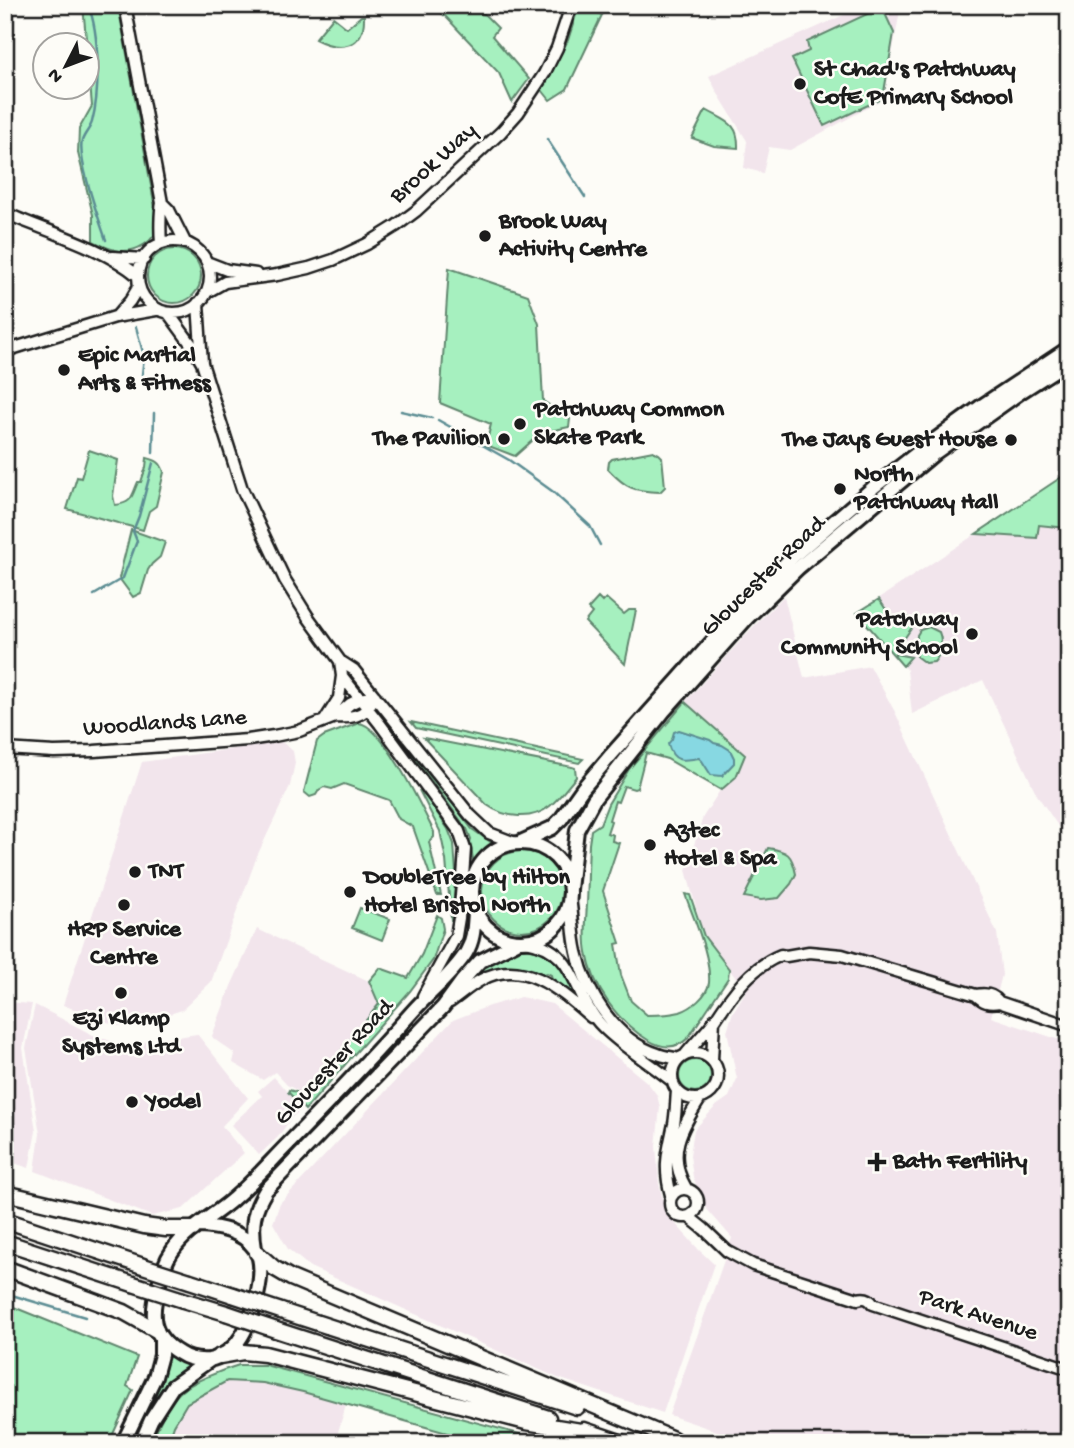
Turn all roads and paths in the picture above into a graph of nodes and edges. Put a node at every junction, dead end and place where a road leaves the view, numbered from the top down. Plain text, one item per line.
1 (125, 5) edge
2 (570, 9) edge
3 (162, 203) junction
4 (5, 214) edge
5 (185, 242) junction
6 (161, 243) junction
7 (109, 257) junction
8 (144, 258) junction
9 (209, 263) junction
10 (268, 276) junction
11 (138, 281) junction
12 (209, 290) junction
13 (198, 303) junction
14 (156, 310) junction
15 (169, 314) junction
16 (116, 317) junction
17 (1069, 348) edge
18 (5, 351) edge
19 (1069, 361) edge
20 (202, 363) junction
21 (340, 661) junction
22 (342, 676) junction
23 (375, 696) junction
24 (360, 699) junction
25 (368, 709) junction
26 (330, 719) junction
27 (5, 749) edge
28 (518, 842) junction
29 (463, 877) junction
30 (570, 893) junction
31 (474, 908) junction
32 (523, 941) junction
33 (420, 1003) junction
34 (443, 1007) junction
35 (715, 1020) junction
36 (600, 1024) junction
37 (1069, 1027) edge
38 (683, 1057) junction
39 (712, 1060) junction
40 (672, 1081) junction
41 (677, 1091) junction
42 (700, 1099) junction
43 (685, 1188) junction
44 (5, 1193) edge
45 (671, 1195) junction
46 (693, 1213) junction
47 (5, 1220) edge
48 (196, 1227) junction
49 (5, 1242) edge
50 (256, 1251) junction
51 (5, 1268) edge
52 (158, 1334) junction
53 (215, 1358) junction
54 (1069, 1369) edge
55 (593, 1433) junction
56 (679, 1441) edge
57 (123, 1443) edge
58 (141, 1443) edge
59 (623, 1443) edge

1 - 3 street
2 - 10 street, Brook Way
3 - 5 street
3 - 6 street
4 - 7 street
5 - 6 street
5 - 9 street
6 - 8 street
7 - 8 street
7 - 11 street
8 - 11 street
9 - 10 street, Brook Way
9 - 12 street
10 - 12 street, Brook Way
11 - 14 street
11 - 16 street
12 - 13 street
13 - 15 street
13 - 20 street
14 - 15 street
14 - 16 street
15 - 20 street
16 - 18 street
17 - 28 main road, Gloucester Road
19 - 30 main road, Gloucester Road
20 - 21 street
21 - 22 street
21 - 23 street
22 - 24 street
22 - 26 street
23 - 24 street, Woodlands Lane
23 - 25 street
23 - 28 street
24 - 25 street
24 - 26 street, Woodlands Lane
25 - 26 street, Woodlands Lane
25 - 29 street
26 - 27 street, Woodlands Lane
28 - 30 main road
28 - 31 main road
29 - 31 street
29 - 33 street
30 - 32 main road
30 - 38 street
31 - 32 main road
31 - 33 main road, Gloucester Road
32 - 34 main road, Gloucester Road
32 - 36 street
33 - 48 main road, Gloucester Road
34 - 36 street
34 - 50 main road, Gloucester Road
35 - 37 street
35 - 38 street
35 - 39 street
36 - 40 street
38 - 39 street
38 - 40 street
39 - 42 street
40 - 41 street
41 - 42 street
41 - 45 street
42 - 43 street
43 - 45 street
43 - 46 street
44 - 48 highway
45 - 46 street
46 - 54 street, Park Avenue
47 - 56 highway, bridge
48 - 50 main road
48 - 52 main road
49 - 55 highway, bridge
50 - 53 main road
50 - 56 highway
51 - 52 highway
52 - 53 main road
52 - 57 main road
53 - 55 highway
53 - 58 main road
55 - 59 highway

